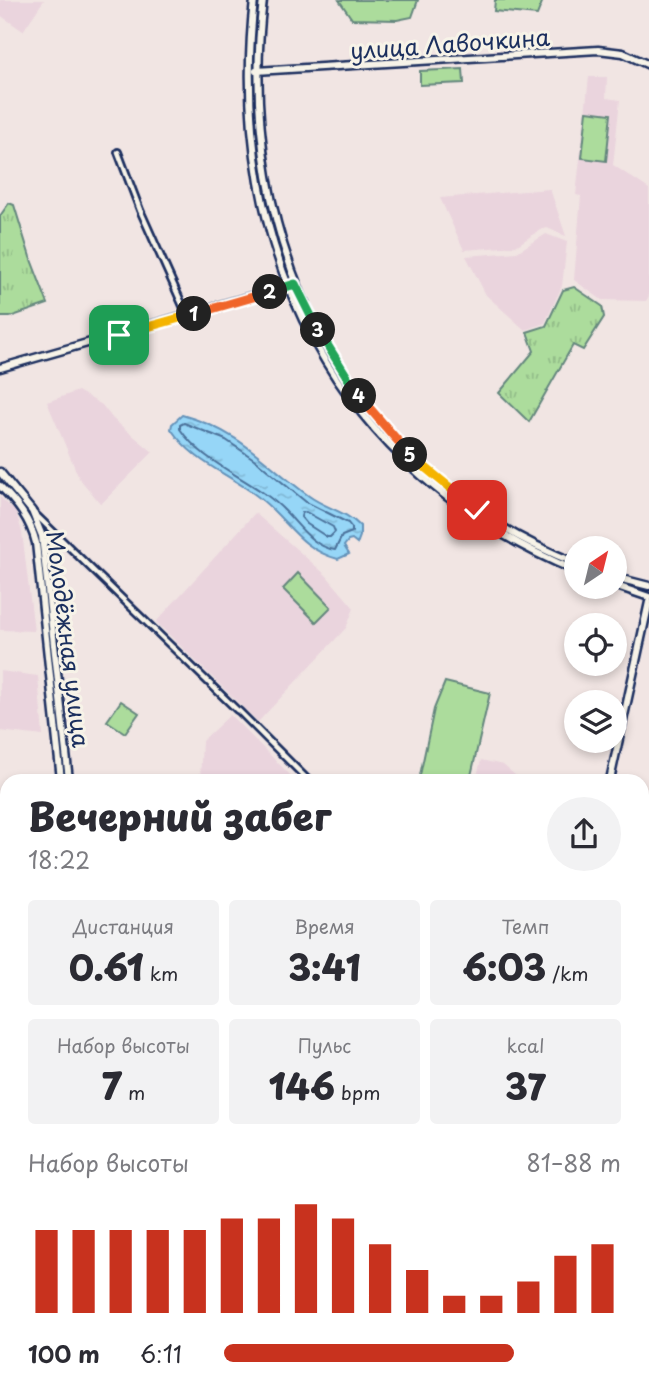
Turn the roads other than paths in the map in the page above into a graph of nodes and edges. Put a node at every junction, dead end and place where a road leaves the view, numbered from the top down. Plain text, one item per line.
1 (254, 0) edge
2 (263, 0) edge
3 (649, 65) edge
4 (254, 71) junction
5 (118, 152) dead end
6 (292, 285) junction
7 (188, 316) junction
8 (0, 368) edge
9 (0, 472) edge
10 (0, 486) edge
11 (32, 511) junction
12 (61, 540) junction
13 (43, 545) junction
14 (564, 557) edge
15 (564, 565) edge
16 (627, 580) edge
17 (649, 586) edge
18 (627, 590) edge
19 (649, 599) edge
20 (60, 774) edge
21 (68, 774) edge
22 (302, 774) edge
23 (611, 774) edge

1 - 4 main road
2 - 4 main road
3 - 4 main road, улица Лавочкина
4 - 6 main road
5 - 7 street
6 - 7 main road
6 - 14 main road
6 - 15 main road
7 - 8 main road
9 - 11 main road, Молодёжная улица
10 - 20 main road, Молодёжная улица
11 - 12 street
11 - 13 main road, Молодёжная улица
12 - 13 street
12 - 22 street
13 - 21 main road, Молодёжная улица
16 - 17 main road
18 - 19 main road
19 - 23 main road

